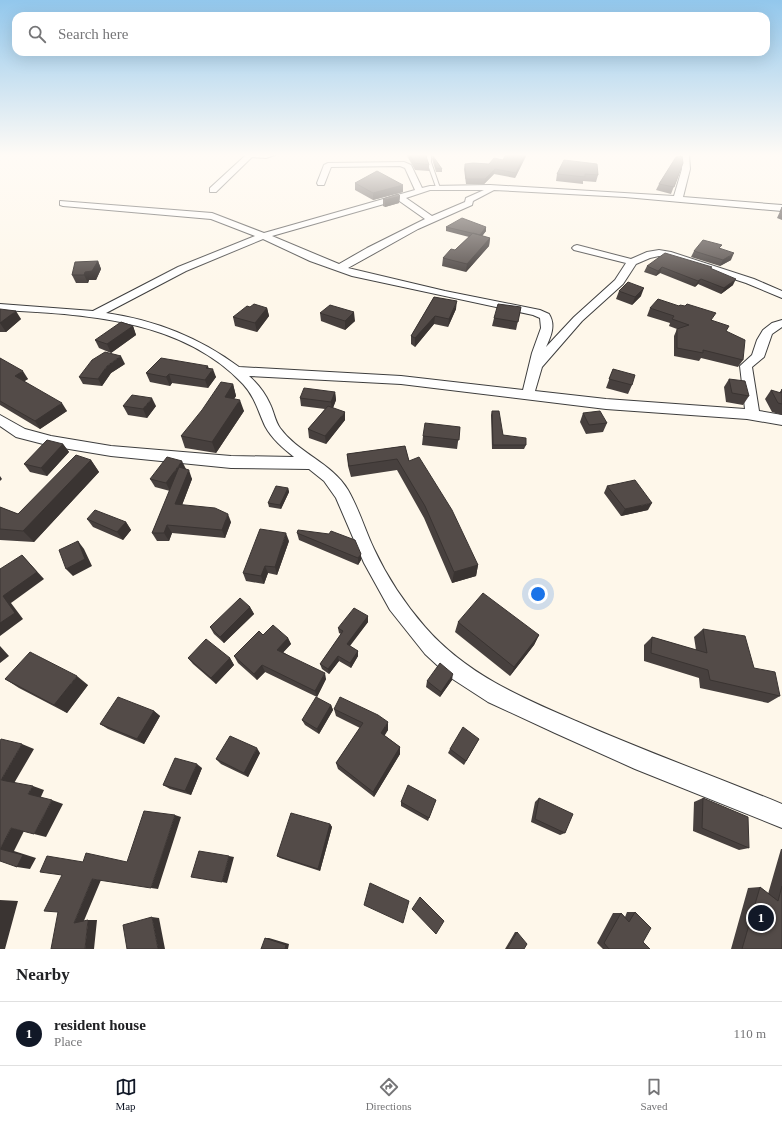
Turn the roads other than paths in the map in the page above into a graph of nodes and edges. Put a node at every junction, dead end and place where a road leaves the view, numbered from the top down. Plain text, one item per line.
1 (390, 198) edge
2 (401, 198) edge
3 (473, 198) edge
4 (681, 198) edge
5 (63, 203) dead end
6 (782, 208) edge
7 (432, 220) junction
8 (264, 236) junction
9 (577, 248) dead end
10 (632, 262) junction
11 (340, 268) junction
12 (782, 295) edge
13 (0, 308) edge
14 (96, 314) junction
15 (782, 323) edge
16 (536, 366) junction
17 (236, 371) junction
18 (528, 394) junction
19 (753, 415) junction
20 (0, 420) edge
21 (782, 420) edge
22 (312, 463) junction
23 (782, 816) edge

1 - 8 street
2 - 7 street
3 - 7 street
4 - 6 street
5 - 8 street
7 - 11 street
8 - 11 street
8 - 14 street
9 - 10 street
10 - 12 street
10 - 16 street
11 - 16 street
13 - 14 street
14 - 17 street
15 - 19 street
16 - 18 street
17 - 18 street
17 - 22 street
18 - 19 street
19 - 21 street
20 - 22 street
22 - 23 street

